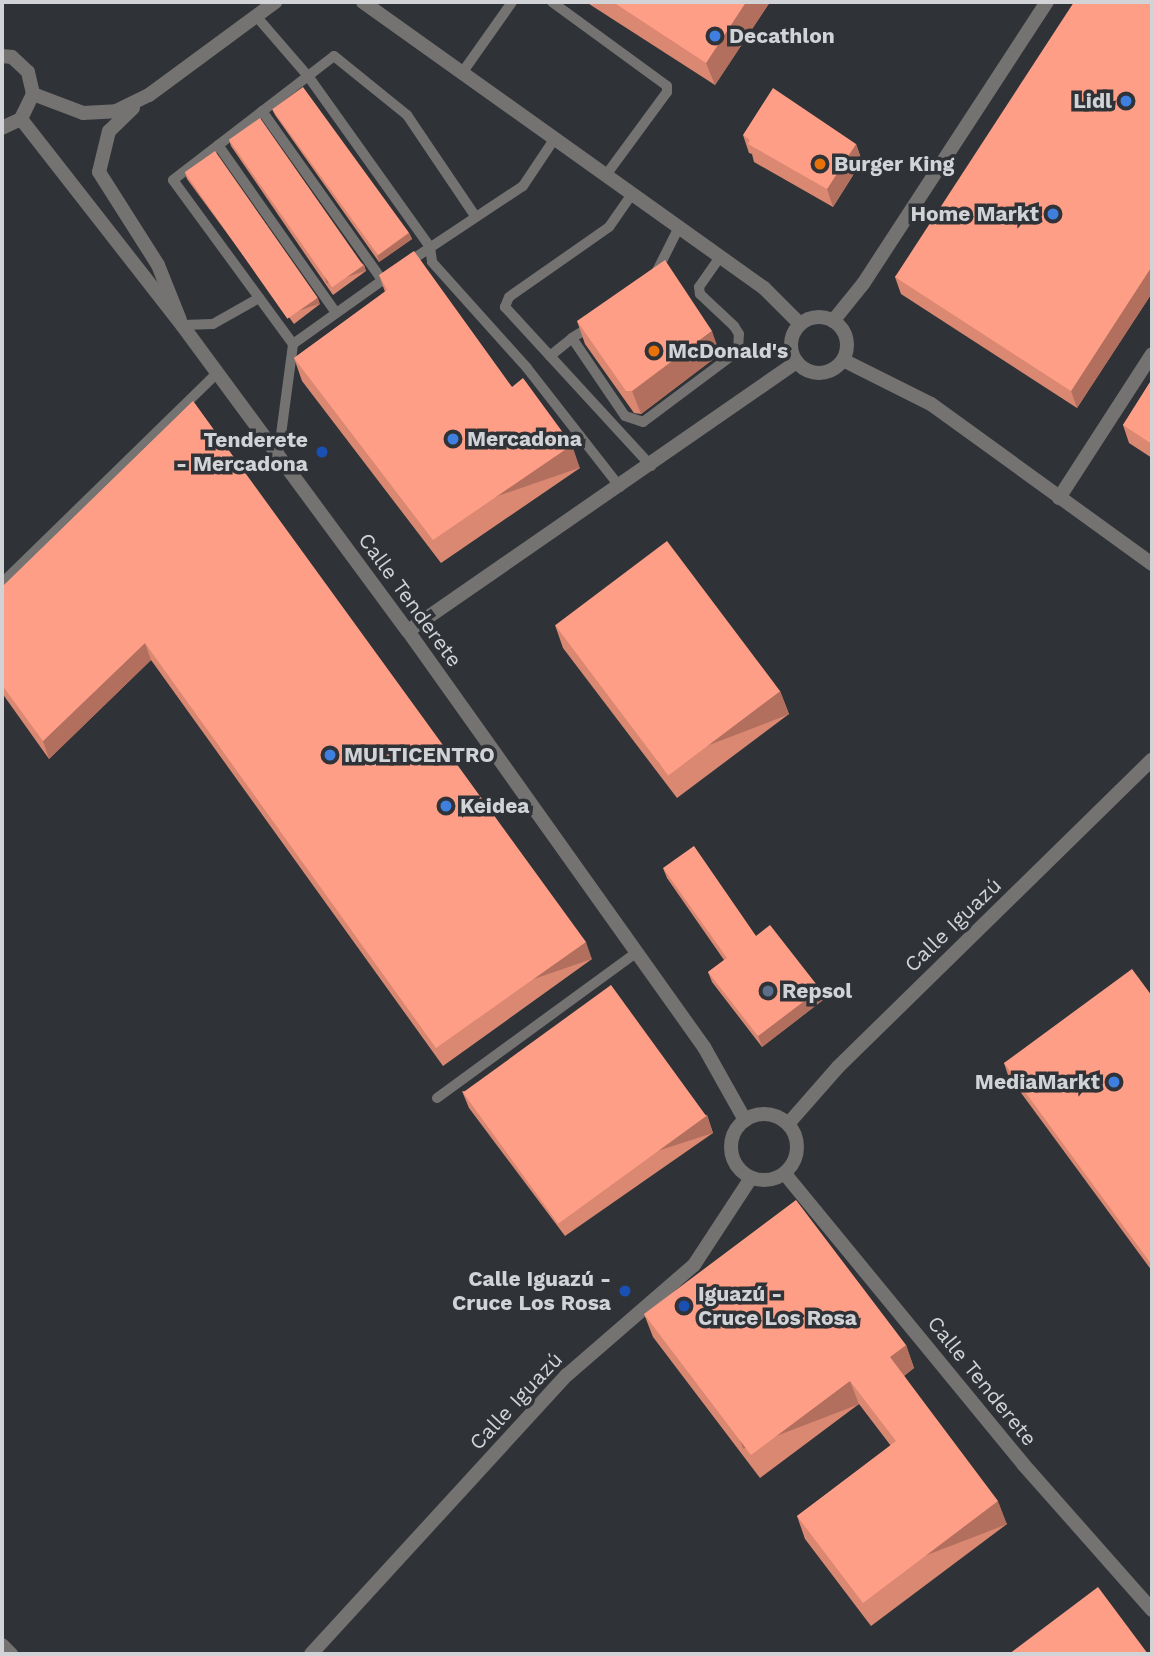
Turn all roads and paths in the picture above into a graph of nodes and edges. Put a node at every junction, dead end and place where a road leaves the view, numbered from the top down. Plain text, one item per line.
1 (275, 2) edge
2 (363, 2) edge
3 (512, 2) edge
4 (552, 2) edge
5 (1047, 2) edge
6 (256, 16) junction
7 (2, 56) edge
8 (462, 73) junction
9 (308, 76) junction
10 (33, 94) junction
11 (138, 102) junction
12 (262, 111) junction
13 (21, 119) junction
14 (2, 128) edge
15 (555, 138) junction
16 (218, 145) junction
17 (606, 175) junction
18 (632, 194) junction
19 (475, 216) junction
20 (680, 228) junction
21 (430, 247) junction
22 (720, 257) junction
23 (383, 281) junction
24 (645, 285) edge
25 (259, 298) junction
26 (337, 313) junction
27 (606, 315) edge
28 (834, 321) junction
29 (800, 324) junction
30 (182, 325) junction
31 (572, 338) junction
32 (293, 344) junction
33 (1152, 354) edge
34 (550, 356) junction
35 (843, 360) junction
36 (797, 362) junction
37 (216, 374) junction
38 (278, 457) junction
39 (650, 466) junction
40 (620, 488) junction
41 (1059, 498) junction
42 (1152, 564) edge
43 (2, 583) edge
44 (408, 631) junction
45 (1152, 760) edge
46 (636, 953) junction
47 (437, 1098) dead end
48 (745, 1120) junction
49 (788, 1124) junction
50 (785, 1174) junction
51 (751, 1178) junction
52 (1152, 1610) edge
53 (2, 1645) edge
54 (11, 1654) edge
55 (311, 1654) edge

1 - 6 street
2 - 8 street
3 - 8 lane
4 - 17 lane
5 - 28 street
6 - 9 lane
6 - 11 street
7 - 10 street
8 - 15 street
9 - 12 lane
9 - 19 lane
9 - 21 lane
10 - 11 street
10 - 13 street
11 - 30 street
12 - 16 lane
12 - 23 lane
13 - 14 street
13 - 30 street, Calle Tenderete
15 - 17 street
15 - 19 lane
16 - 25 lane
16 - 26 lane
17 - 18 street
18 - 20 street
18 - 34 lane
19 - 21 lane
20 - 22 street
20 - 24 lane
21 - 23 lane
21 - 40 lane
22 - 29 street
22 - 31 lane
23 - 26 lane
25 - 30 lane
25 - 32 lane
26 - 32 lane
27 - 31 lane
28 - 29 street
28 - 35 street
29 - 36 street
30 - 37 street, Calle Tenderete
31 - 34 lane
32 - 38 lane
33 - 41 street
34 - 39 lane
35 - 36 street
35 - 41 street
36 - 39 street
37 - 38 street, Calle Tenderete
37 - 43 lane
38 - 44 street, Calle Tenderete
39 - 40 street
40 - 44 street
41 - 42 street
44 - 46 street, Calle Tenderete
45 - 49 street, Calle Iguazú
46 - 47 lane
46 - 48 street, Calle Tenderete
48 - 49 street
48 - 51 street
49 - 50 street
50 - 51 street
50 - 52 street, Calle Tenderete
51 - 55 street, Calle Iguazú
53 - 54 street

